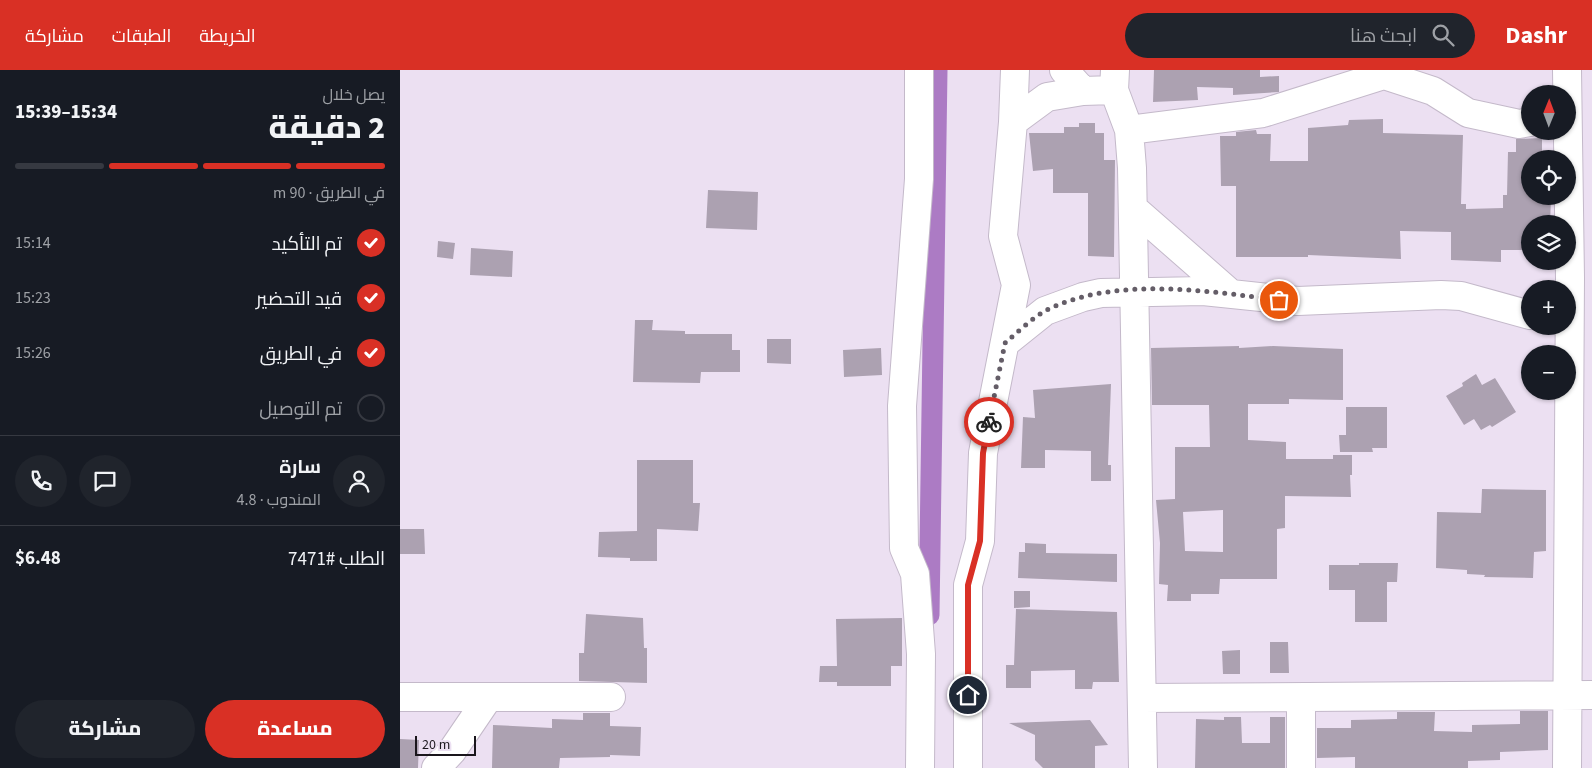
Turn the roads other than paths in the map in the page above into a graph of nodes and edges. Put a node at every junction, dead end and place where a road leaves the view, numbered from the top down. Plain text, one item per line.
1 (919, 70) edge
2 (1015, 70) edge
3 (1064, 70) edge
4 (1567, 70) edge
5 (1384, 72) edge
6 (1114, 80) edge
7 (1567, 85) edge
8 (1083, 91) junction
9 (1592, 113) edge
10 (1576, 114) edge
11 (1013, 122) junction
12 (1521, 124) edge
13 (1128, 130) junction
14 (1568, 140) edge
15 (1133, 208) junction
16 (1570, 280) edge
17 (1135, 291) junction
18 (1230, 293) junction
19 (1521, 313) edge
20 (1576, 326) edge
21 (1592, 326) edge
22 (1568, 335) edge
23 (1005, 343) junction
24 (1579, 695) edge
25 (400, 697) edge
26 (611, 697) dead end
27 (488, 698) junction
28 (1142, 698) junction
29 (1302, 699) junction
30 (436, 768) edge
31 (920, 768) edge
32 (968, 768) edge
33 (1143, 768) edge
34 (1301, 768) edge
35 (1567, 768) edge

1 - 31 street
2 - 11 street
3 - 8 street
4 - 7 street
5 - 12 street
5 - 13 street
6 - 8 street
6 - 13 street
8 - 11 street
9 - 10 street
11 - 23 street
13 - 15 street
14 - 16 street
15 - 17 street
15 - 18 street
17 - 18 street
17 - 23 street
17 - 28 street
18 - 19 street
20 - 21 street
22 - 24 street
23 - 32 street
24 - 29 street
24 - 35 street
25 - 27 street
26 - 27 street
27 - 30 street
28 - 29 street
28 - 33 street
29 - 34 street

